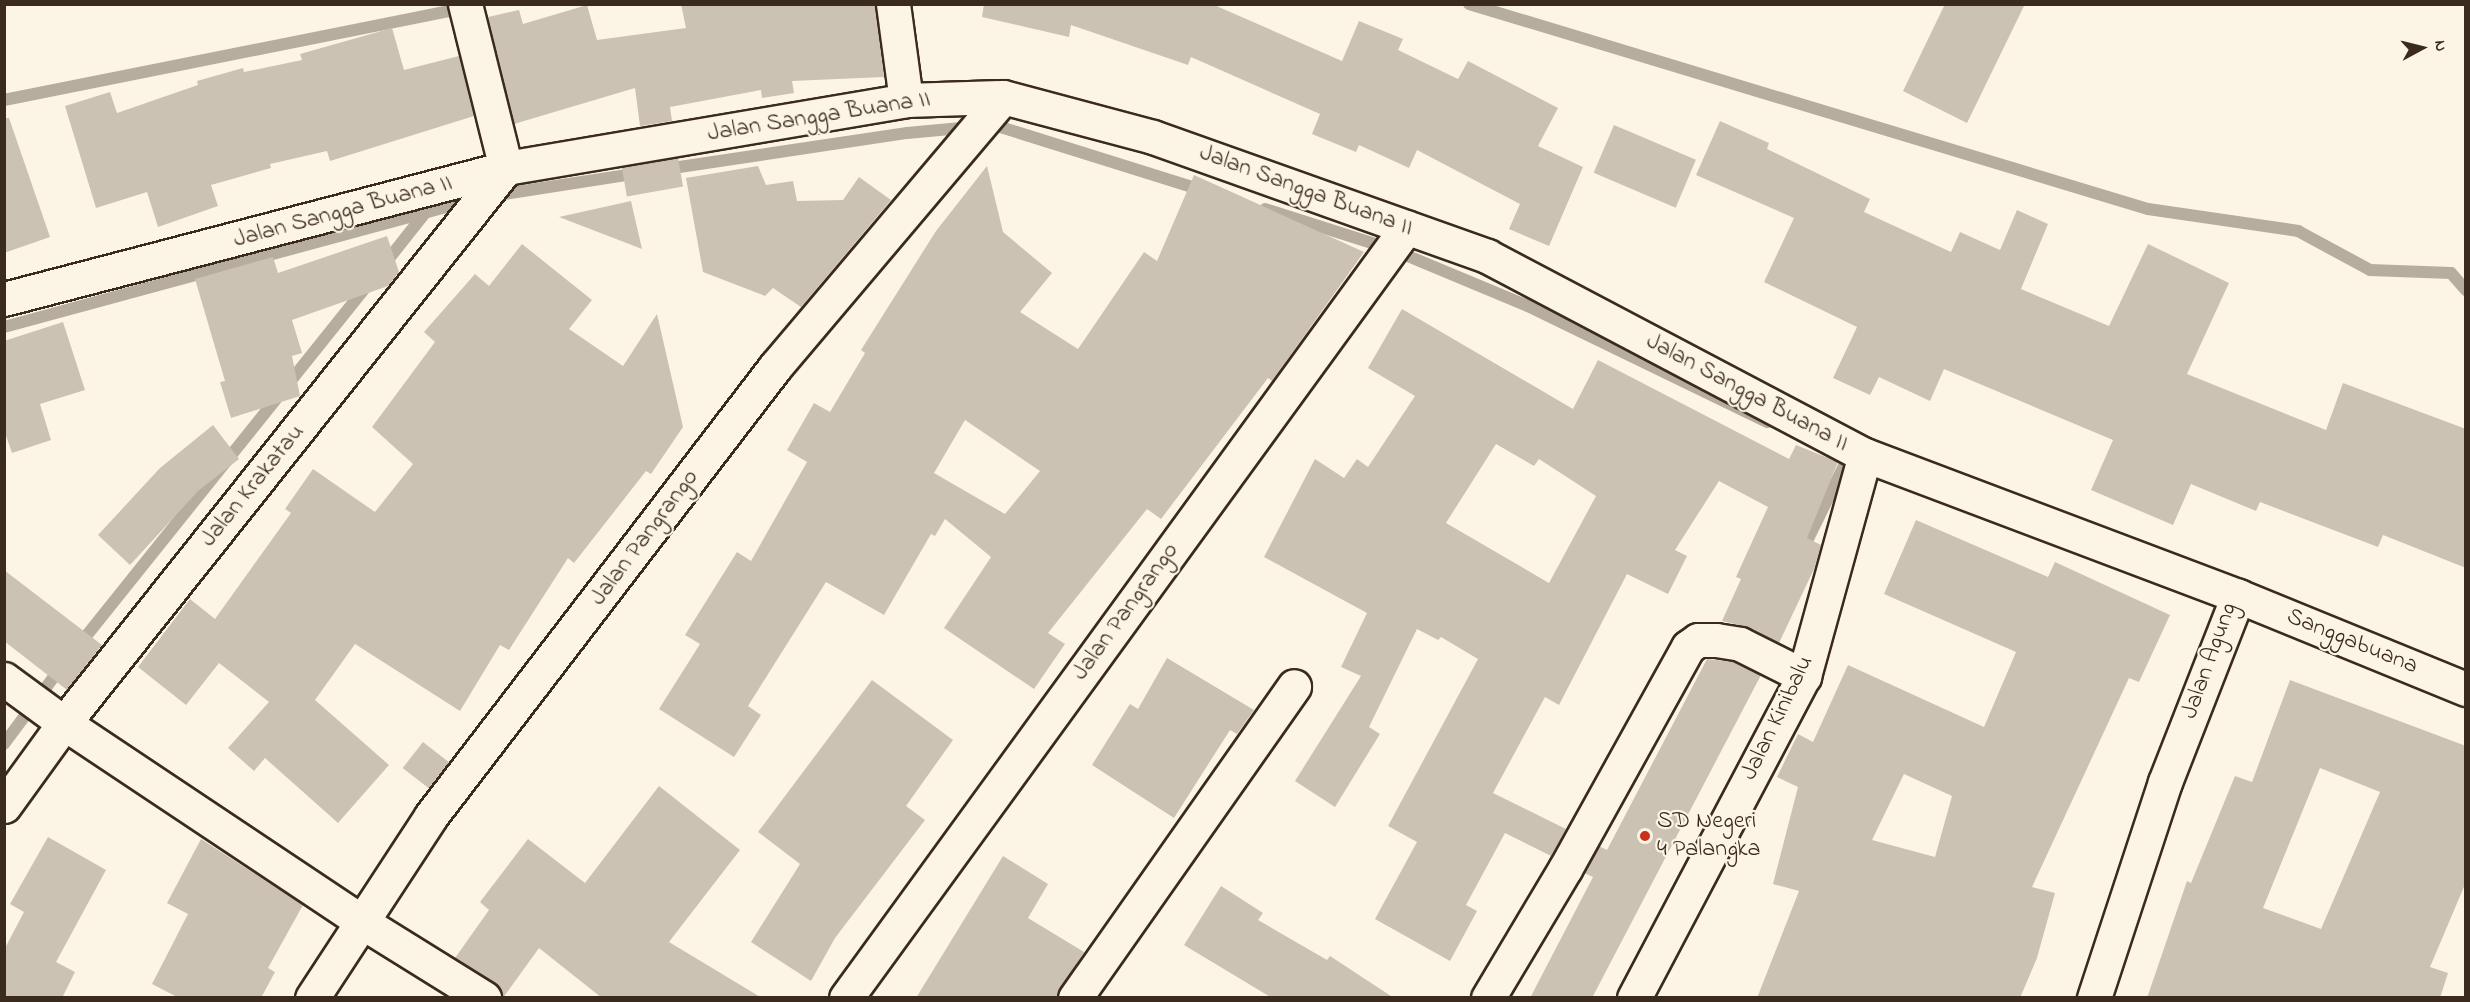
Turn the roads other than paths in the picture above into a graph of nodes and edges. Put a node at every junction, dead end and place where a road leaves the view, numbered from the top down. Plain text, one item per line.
1 (893, 4) edge
2 (467, 12) edge
3 (1003, 97) junction
4 (906, 100) junction
5 (506, 168) junction
6 (1407, 226) junction
7 (4, 300) edge
8 (1865, 455) junction
9 (2238, 596) junction
10 (1804, 676) junction
11 (4, 679) edge
12 (1294, 686) dead end
13 (2466, 689) edge
14 (64, 723) junction
15 (4, 806) edge
16 (362, 922) junction
17 (312, 998) edge
18 (484, 998) edge
19 (846, 998) edge
20 (1075, 998) edge
21 (1488, 998) edge
22 (1634, 998) edge
23 (2094, 998) edge

1 - 4 street
2 - 5 street
3 - 4 street, Jalan Sangga Buana II
3 - 6 street, Jalan Sangga Buana II
3 - 16 street, Jalan Pangrango
4 - 5 street, Jalan Sangga Buana II
5 - 7 street, Jalan Sangga Buana II
5 - 14 street, Jalan Krakatau
6 - 8 street, Jalan Sangga Buana II
6 - 19 street, Jalan Pangrango
8 - 9 street, Jalan Agung
8 - 10 street, Jalan Kinibalu
9 - 13 street, Sanggabuana
9 - 23 street, Jalan Agung
10 - 21 street
10 - 22 street, Jalan Kinibalu
11 - 14 street
12 - 20 street
14 - 15 street, Jalan Krakatau
14 - 16 street
16 - 17 street, Jalan Pangrango
16 - 18 street

